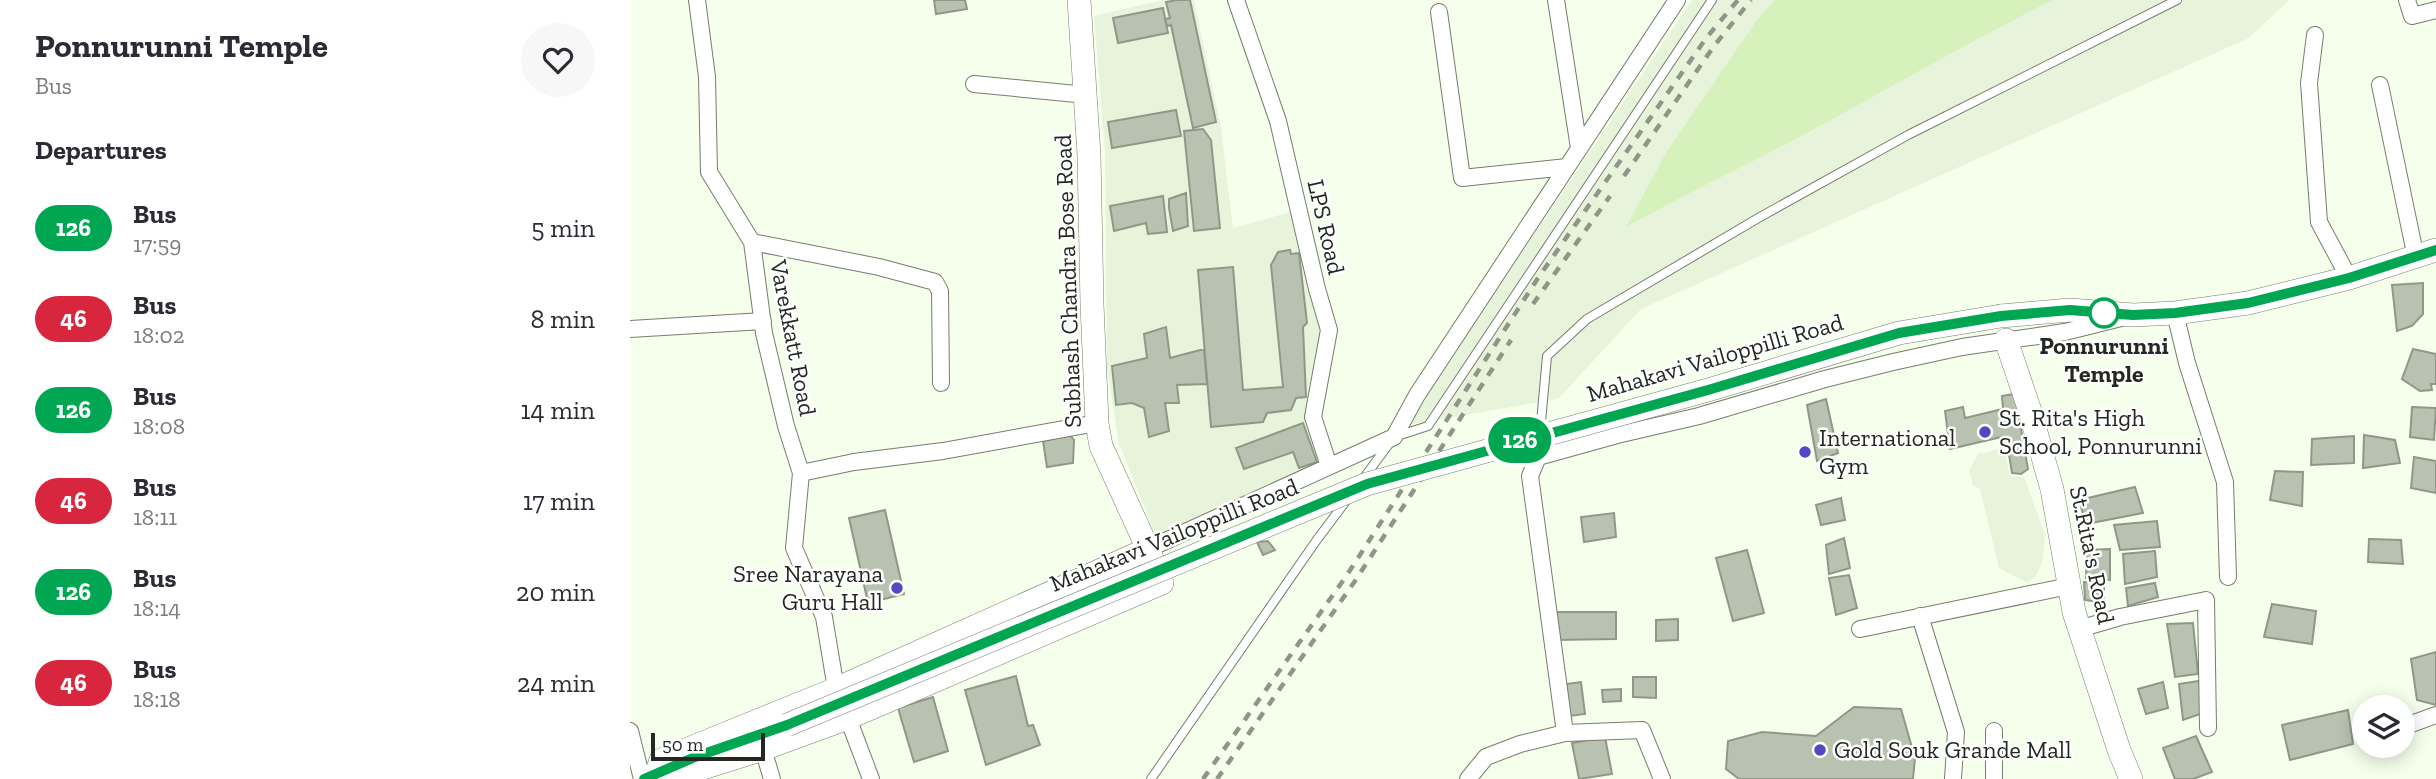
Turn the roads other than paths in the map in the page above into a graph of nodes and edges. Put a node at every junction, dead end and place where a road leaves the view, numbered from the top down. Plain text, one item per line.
1 (697, 0) edge
2 (1079, 0) edge
3 (1236, 0) edge
4 (1556, 0) edge
5 (1677, 0) edge
6 (1712, 0) edge
7 (2177, 0) edge
8 (2407, 0) edge
9 (2436, 10) edge
10 (1439, 12) dead end
11 (2315, 35) dead end
12 (974, 84) dead end
13 (2380, 85) dead end
14 (1087, 95) junction
15 (1580, 148) junction
16 (1567, 167) junction
17 (752, 242) junction
18 (2426, 254) edge
19 (2349, 278) junction
20 (2175, 313) junction
21 (2133, 315) junction
22 (762, 321) junction
23 (630, 329) edge
24 (2007, 340) junction
25 (941, 383) dead end
26 (1097, 423) junction
27 (1394, 437) junction
28 (1538, 457) junction
29 (1329, 466) junction
30 (801, 473) junction
31 (1148, 550) junction
32 (2228, 577) dead end
33 (2069, 586) junction
34 (1920, 616) junction
35 (1860, 628) dead end
36 (2080, 629) junction
37 (836, 689) junction
38 (2436, 715) edge
39 (848, 718) junction
40 (2415, 723) edge
41 (2207, 728) dead end
42 (630, 731) edge
43 (1994, 731) dead end
44 (1565, 733) junction
45 (763, 749) junction
46 (655, 778) edge
47 (772, 779) edge
48 (872, 779) edge
49 (1151, 779) edge
50 (1468, 779) edge
51 (1662, 779) edge
52 (1953, 779) edge
53 (1994, 779) edge
54 (2131, 779) edge

1 - 17 street, Varekkatt Road
2 - 14 main road, Subhash Chandra Bose Road
3 - 29 street, LPS Road
4 - 15 street
5 - 15 street
6 - 27 lane
7 - 28 lane
8 - 9 street
10 - 16 street
11 - 19 street
12 - 14 street
13 - 18 street
14 - 26 main road, Subhash Chandra Bose Road
15 - 16 street
16 - 27 street
17 - 22 street, Varekkatt Road
17 - 25 street
18 - 19 main road, Mahakavi Vailoppilli Road
19 - 20 main road, Mahakavi Vailoppilli Road
20 - 21 main road, Mahakavi Vailoppilli Road
20 - 32 street
21 - 24 street
21 - 46 main road, Mahakavi Vailoppilli Road, bridge
22 - 23 street
22 - 30 street, Varekkatt Road
24 - 28 street
24 - 33 main road, St.Rita's Road
26 - 30 street
26 - 31 main road, Subhash Chandra Bose Road
27 - 29 street
27 - 49 lane
28 - 44 street
29 - 31 street
30 - 37 street, Varekkatt Road
31 - 37 main road
31 - 39 main road, Subhash Chandra Bose Road
33 - 34 street
33 - 36 main road, St.Rita's Road
34 - 35 street
34 - 52 street
36 - 41 street
36 - 54 main road, St.Rita's Road
37 - 46 main road
38 - 40 street
39 - 45 main road
39 - 48 street
42 - 46 street
43 - 53 street
44 - 50 street
44 - 51 street
45 - 46 main road
45 - 47 street

